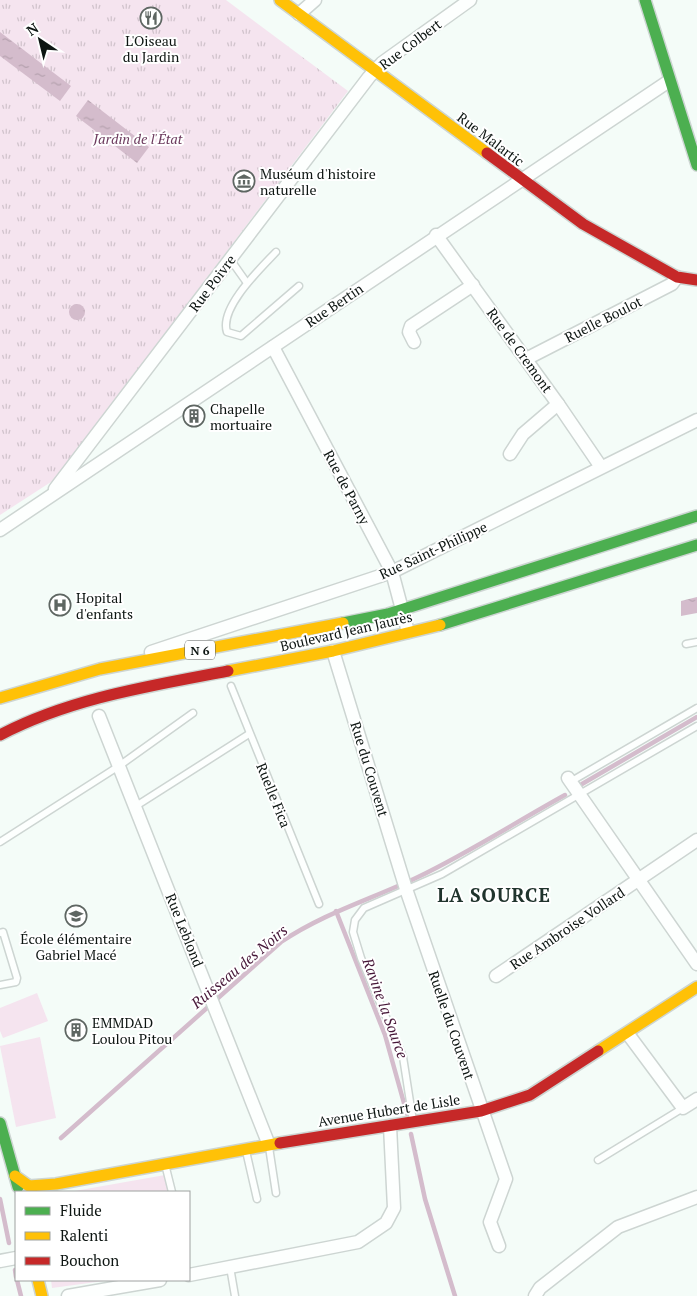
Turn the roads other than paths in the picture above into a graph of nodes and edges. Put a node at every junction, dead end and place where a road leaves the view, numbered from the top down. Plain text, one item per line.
1 (280, 0) edge
2 (315, 0) edge
3 (470, 0) edge
4 (647, 2) edge
5 (299, 14) junction
6 (375, 70) junction
7 (669, 81) junction
8 (697, 165) edge
9 (520, 180) junction
10 (436, 235) junction
11 (276, 252) dead end
12 (230, 259) junction
13 (677, 277) junction
14 (697, 280) edge
15 (247, 283) junction
16 (473, 285) junction
17 (299, 286) dead end
18 (414, 342) dead end
19 (274, 347) junction
20 (526, 359) junction
21 (558, 404) junction
22 (697, 420) edge
23 (510, 454) dead end
24 (601, 467) junction
25 (49, 497) junction
26 (697, 516) edge
27 (0, 530) edge
28 (697, 545) edge
29 (392, 572) junction
30 (402, 610) junction
31 (408, 632) junction
32 (697, 642) edge
33 (686, 644) dead end
34 (333, 651) junction
35 (100, 669) junction
36 (231, 686) dead end
37 (0, 698) edge
38 (697, 708) edge
39 (193, 713) dead end
40 (99, 716) dead end
41 (697, 726) edge
42 (249, 734) junction
43 (0, 735) edge
44 (118, 766) junction
45 (569, 780) joint
46 (579, 794) junction
47 (136, 806) junction
48 (697, 840) edge
49 (0, 842) edge
50 (639, 880) junction
51 (405, 883) junction
52 (319, 904) dead end
53 (0, 933) edge
54 (697, 964) edge
55 (496, 976) dead end
56 (0, 985) edge
57 (697, 987) edge
58 (628, 1034) junction
59 (697, 1099) edge
60 (683, 1108) junction
61 (481, 1111) junction
62 (413, 1122) junction
63 (0, 1123) edge
64 (390, 1126) junction
65 (268, 1145) junction
66 (246, 1150) junction
67 (598, 1160) dead end
68 (165, 1164) junction
69 (15, 1176) junction
70 (56, 1184) junction
71 (19, 1191) edge
72 (47, 1191) edge
73 (172, 1191) edge
74 (276, 1193) dead end
75 (697, 1197) edge
76 (257, 1198) dead end
77 (499, 1246) dead end
78 (15, 1258) edge
79 (0, 1261) edge
80 (230, 1267) junction
81 (190, 1275) edge
82 (38, 1281) edge
83 (154, 1281) edge
84 (42, 1296) edge
85 (68, 1296) edge
86 (235, 1296) edge
87 (535, 1296) edge

1 - 5 main road, Rue Malartic
2 - 5 street
3 - 6 street, Rue Colbert
4 - 7 main road
5 - 6 main road, Rue Malartic
6 - 9 main road, Rue Malartic
6 - 12 street, Rue Poivre
7 - 8 main road
7 - 9 street, Rue Bertin
9 - 10 street, Rue Bertin
9 - 13 main road, Rue Malartic
10 - 16 street, Rue de Cremont
10 - 19 street, Rue Bertin
11 - 15 lane
12 - 15 lane
12 - 25 street, Rue Poivre
13 - 14 main road, Rue Malartic
13 - 20 street, Ruelle Boulot
15 - 17 lane
16 - 18 street
16 - 20 street, Rue de Cremont
19 - 25 street, Rue Bertin
19 - 29 street, Rue de Parny
20 - 21 street, Rue de Cremont
21 - 23 street
21 - 24 street, Rue de Cremont
22 - 24 street, Rue Saint-Philippe
24 - 29 street, Rue Saint-Philippe
25 - 27 street, Rue Bertin
26 - 30 main road, Boulevard Jean Jaurès / N 6
28 - 31 main road, Boulevard Jean Jaurès / N 6
29 - 30 street, Rue de Parny
29 - 35 street, Rue Saint-Philippe
30 - 31 street, Rue de Parny
30 - 35 main road, Boulevard Jean Jaurès / N 6
31 - 34 main road, Boulevard Jean Jaurès / N 6
32 - 33 lane
34 - 43 main road, Boulevard Jean Jaurès / N 6
34 - 51 street, Rue du Couvent
35 - 37 main road, Boulevard Jean Jaurès / N 6
36 - 42 lane, Ruelle Fica
38 - 45 lane
39 - 44 lane
40 - 44 street, Rue Leblond
41 - 46 lane
42 - 47 lane
42 - 52 lane, Ruelle Fica
44 - 47 street, Rue Leblond
44 - 49 lane
45 - 46 street, Rue Ambroise Vollard
46 - 50 street, Rue Ambroise Vollard
46 - 51 lane
47 - 65 street, Rue Leblond
48 - 50 street, Rue Ambroise Vollard
50 - 54 street, Rue Ambroise Vollard
50 - 55 street, Rue Ambroise Vollard
51 - 61 street, Ruelle du Couvent
51 - 62 lane
53 - 56 lane
57 - 58 main road, Avenue Hubert de Lisle
58 - 60 street
58 - 61 main road, Avenue Hubert de Lisle
59 - 60 street
60 - 67 lane
61 - 62 main road, Avenue Hubert de Lisle
61 - 77 street, Ruelle du Couvent
62 - 64 main road, Avenue Hubert de Lisle
63 - 69 main road
64 - 65 main road, Avenue Hubert de Lisle
64 - 80 street
65 - 66 main road, Avenue Hubert de Lisle
65 - 74 lane
66 - 68 main road, Avenue Hubert de Lisle
66 - 76 lane
68 - 70 main road, Avenue Hubert de Lisle
68 - 73 lane
69 - 70 main road, Avenue Hubert de Lisle
69 - 71 main road
70 - 72 main road, Avenue Hubert de Lisle
75 - 87 street
78 - 79 street
80 - 81 street
80 - 86 lane
82 - 84 main road
83 - 85 street

